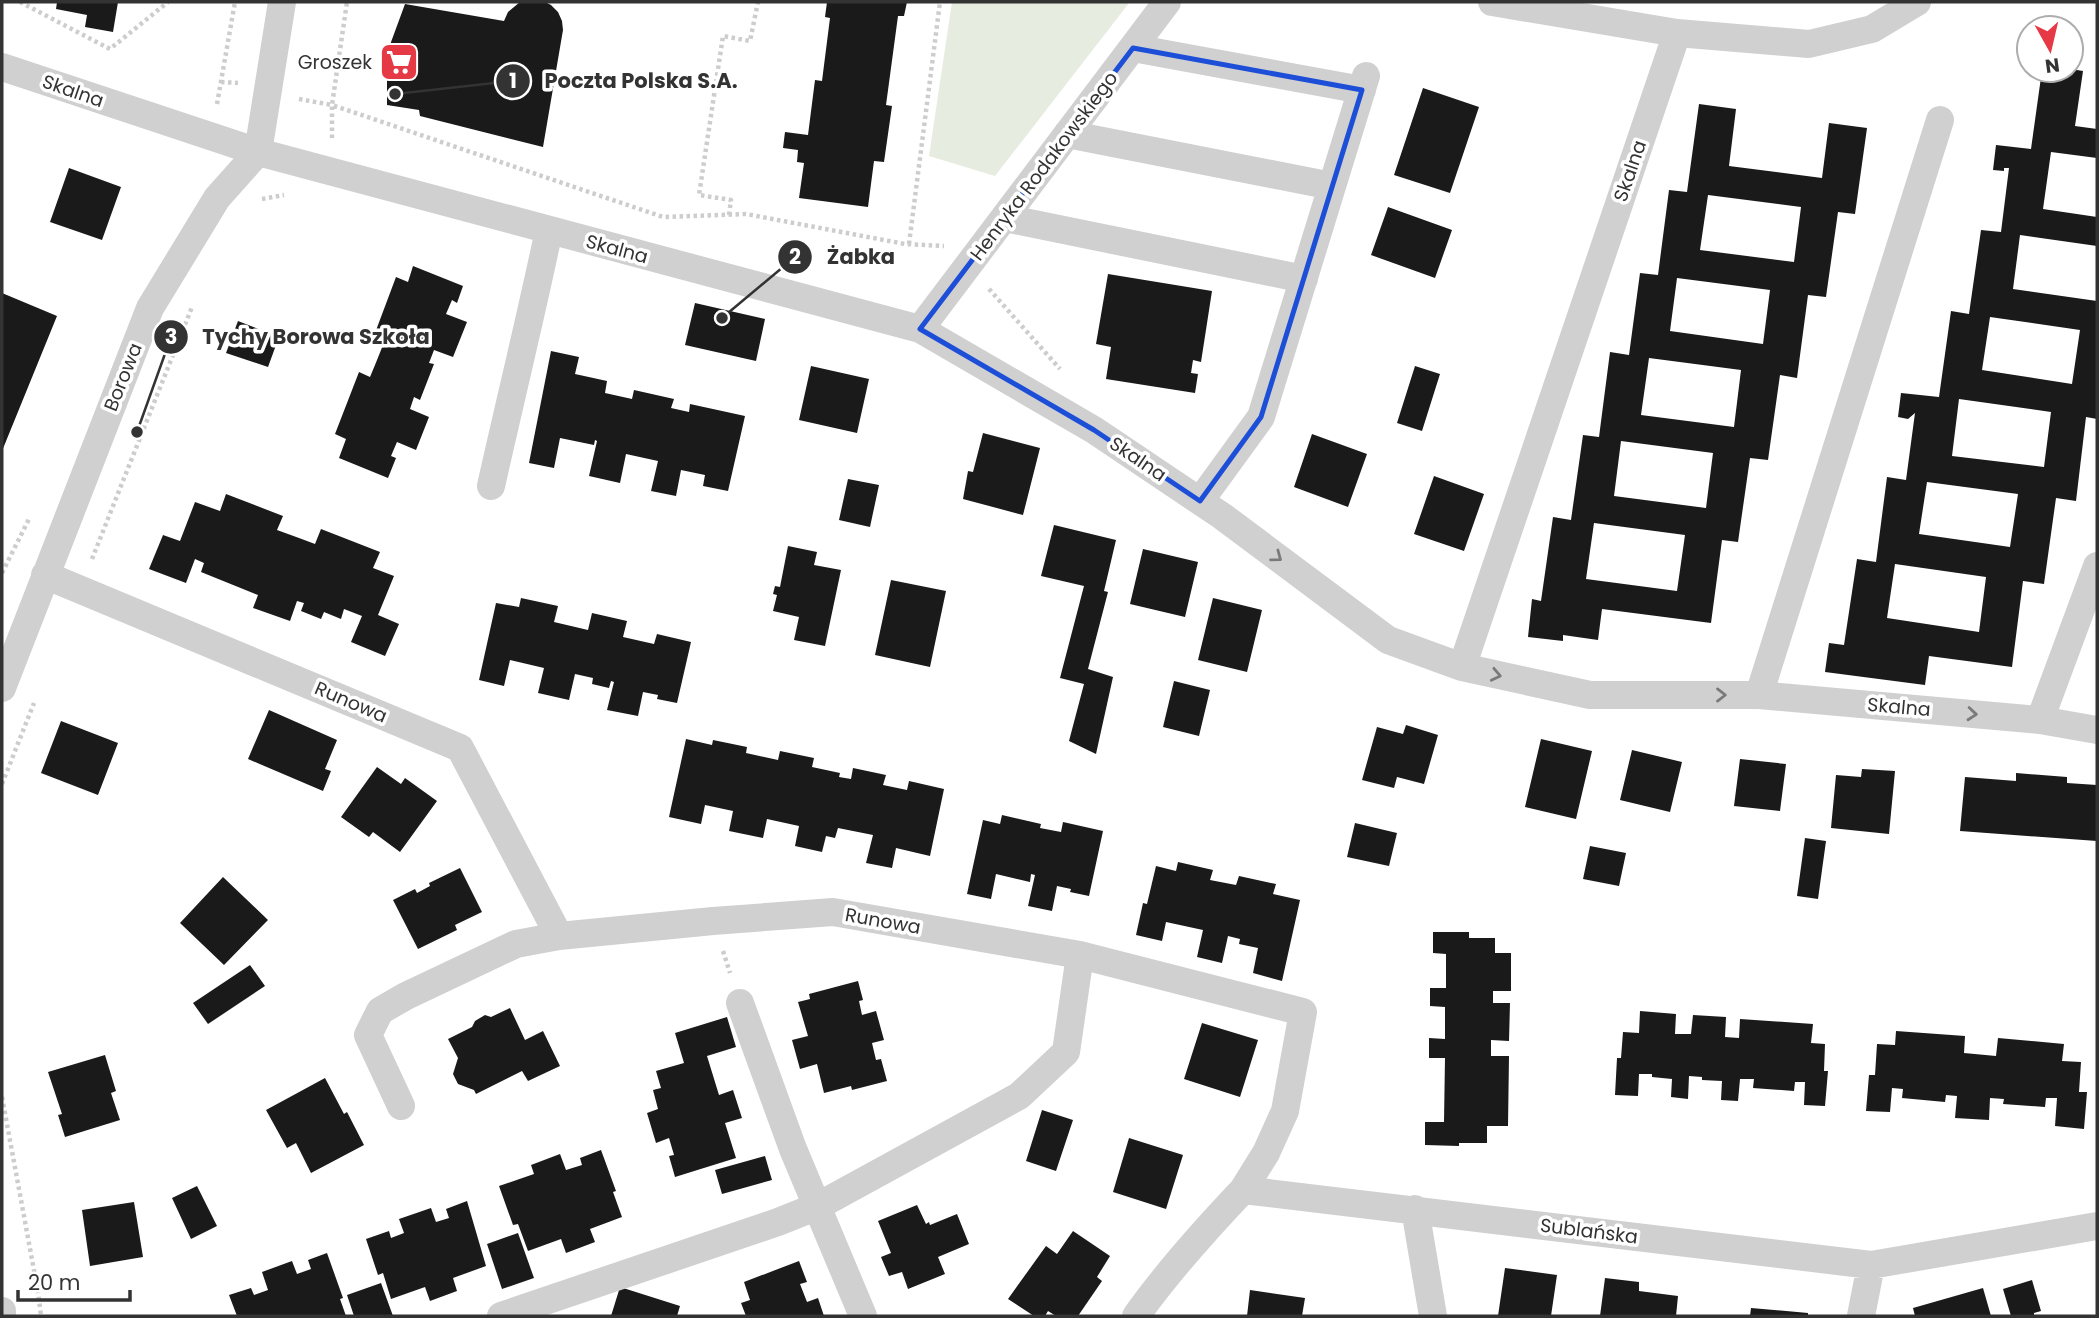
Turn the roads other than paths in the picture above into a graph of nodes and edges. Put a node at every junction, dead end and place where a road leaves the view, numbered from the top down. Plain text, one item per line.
1 (282, 2) edge
2 (1167, 2) edge
3 (1492, 2) edge
4 (1917, 2) edge
5 (1677, 33) junction
6 (1133, 48) junction
7 (2, 67) edge
8 (1940, 120) dead end
9 (1067, 134) junction
10 (258, 152) junction
11 (1332, 186) junction
12 (1005, 218) junction
13 (549, 230) junction
14 (1304, 279) junction
15 (920, 329) junction
16 (491, 486) dead end
17 (1211, 509) junction
18 (2097, 566) edge
19 (45, 575) junction
20 (1462, 667) junction
21 (2, 688) edge
22 (1759, 695) junction
23 (2040, 720) junction
24 (2097, 730) edge
25 (559, 936) junction
26 (1080, 955) junction
27 (740, 1003) road end
28 (401, 1106) dead end
29 (1243, 1190) junction
30 (818, 1206) junction
31 (1415, 1209) junction
32 (2097, 1226) edge
33 (1871, 1265) junction
34 (501, 1316) edge
35 (863, 1316) edge
36 (1136, 1316) edge
37 (1433, 1316) edge
38 (1860, 1316) edge

1 - 10 street
2 - 6 street, Henryka Rodakowskiego
3 - 5 street
4 - 5 street
5 - 20 street, Skalna
6 - 9 street, Henryka Rodakowskiego
6 - 11 street
7 - 10 street, Skalna
8 - 22 street
9 - 11 street
9 - 12 street, Henryka Rodakowskiego
10 - 13 street, Skalna
10 - 19 street, Borowa
11 - 14 street
12 - 14 street
12 - 15 street, Henryka Rodakowskiego
13 - 15 street, Skalna
13 - 16 street
14 - 17 street
15 - 17 street, Skalna
17 -> 20 street, Skalna
18 - 23 street
19 - 21 street, Borowa
19 - 25 street, Runowa
20 -> 22 street, Skalna
22 -> 23 street, Skalna
23 - 24 street, Skalna
25 - 26 street, Runowa
25 - 28 street, Runowa
26 - 29 street, Runowa
26 - 30 street
27 - 30 street
29 - 31 street, Sublańska
29 - 36 street
30 - 34 street
30 - 35 street
31 - 33 street, Sublańska
31 - 37 street
32 - 33 street, Sublańska
33 - 38 street

